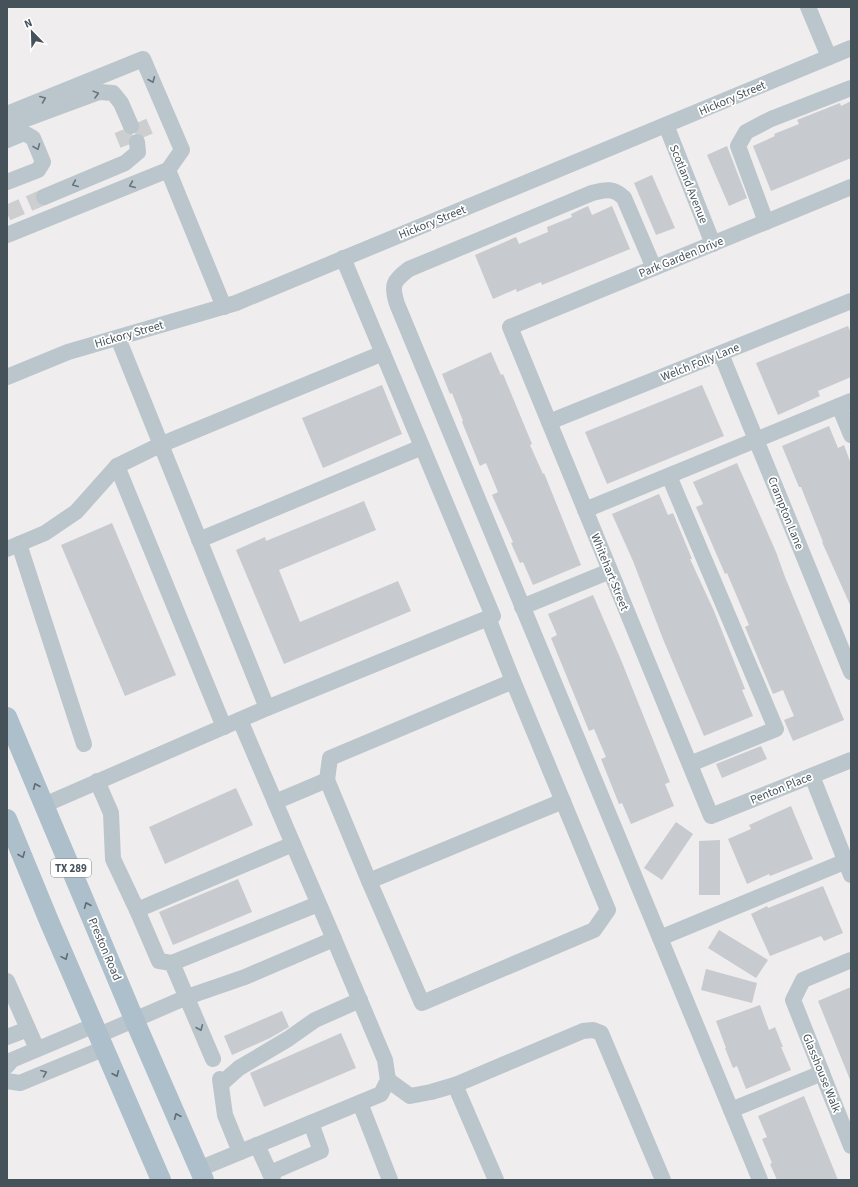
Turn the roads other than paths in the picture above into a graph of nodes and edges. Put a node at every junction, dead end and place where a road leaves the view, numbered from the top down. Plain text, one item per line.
1 (808, 7) edge
2 (851, 48) edge
3 (829, 57) junction
4 (851, 88) edge
5 (7, 114) edge
6 (666, 125) junction
7 (7, 126) edge
8 (130, 126) tunnel mouth
9 (7, 140) edge
10 (137, 144) dead end
11 (168, 170) junction
12 (7, 182) edge
13 (851, 187) edge
14 (44, 197) tunnel mouth
15 (766, 222) junction
16 (7, 235) edge
17 (713, 244) junction
18 (343, 258) junction
19 (654, 268) junction
20 (851, 301) edge
21 (224, 307) junction
22 (510, 327) joint
23 (118, 338) junction
24 (383, 353) junction
25 (721, 354) junction
26 (7, 377) edge
27 (845, 404) edge
28 (549, 422) junction
29 (851, 435) edge
30 (756, 440) junction
31 (160, 445) junction
32 (422, 447) junction
33 (117, 466) junction
34 (669, 476) junction
35 (585, 510) junction
36 (199, 540) junction
37 (13, 546) edge
38 (610, 571) junction
39 (522, 607) junction
40 (488, 618) junction
41 (851, 672) edge
42 (513, 681) junction
43 (267, 708) junction
44 (7, 717) edge
45 (240, 720) junction
46 (224, 727) junction
47 (84, 744) dead end
48 (851, 760) edge
49 (690, 764) junction
50 (812, 776) junction
51 (327, 780) junction
52 (97, 782) junction
53 (563, 801) junction
54 (275, 802) junction
55 (44, 805) junction
56 (711, 816) joint
57 (7, 819) edge
58 (293, 844) junction
59 (849, 865) edge
60 (369, 881) junction
61 (318, 904) junction
62 (137, 910) junction
63 (660, 938) junction
64 (334, 940) junction
65 (851, 960) edge
66 (172, 964) junction
67 (7, 981) edge
68 (187, 997) junction
69 (360, 1000) junction
70 (134, 1019) junction
71 (28, 1029) junction
72 (99, 1036) junction
73 (7, 1037) edge
74 (37, 1049) junction
75 (213, 1058) dead end
76 (7, 1066) edge
77 (822, 1073) junction
78 (388, 1080) junction
79 (7, 1081) edge
80 (455, 1085) junction
81 (360, 1103) junction
82 (731, 1110) junction
83 (311, 1123) junction
84 (257, 1145) junction
85 (851, 1146) edge
86 (240, 1152) junction
87 (202, 1175) edge
88 (272, 1177) edge
89 (161, 1180) edge
90 (390, 1180) edge
91 (496, 1180) edge
92 (663, 1180) edge
93 (760, 1180) edge

1 - 3 street
2 - 3 street, Hickory Street
3 - 6 street, Hickory Street
4 - 15 street
5 -> 11 street
6 - 17 street, Scotland Avenue
6 - 18 street, Hickory Street
7 -> 8 street
9 -> 12 street
10 -> 14 street
11 -> 16 street
11 - 21 street
13 - 15 street, Park Garden Drive
15 - 17 street, Park Garden Drive
17 - 19 street, Park Garden Drive
18 - 21 street, Hickory Street
18 - 24 street
19 - 22 street, Park Garden Drive
19 - 39 street
20 - 25 street, Welch Folly Lane
21 - 23 street, Hickory Street
22 - 28 street, Whitehart Street
23 - 26 street, Hickory Street
23 - 31 street
24 - 31 street
24 - 32 street
25 - 28 street, Welch Folly Lane
25 - 30 street, Crampton Lane
27 - 29 street
27 - 30 street
28 - 35 street, Whitehart Street
30 - 34 street
30 - 41 street, Crampton Lane
31 - 33 street
31 - 36 street
32 - 36 street
32 - 40 street
33 - 37 street
33 - 46 street
34 - 35 street
34 - 49 street
35 - 38 street, Whitehart Street
36 - 43 street
37 - 47 street
38 - 39 street
38 - 49 street, Whitehart Street
39 - 63 street
40 - 42 street
40 - 43 street
42 - 51 street
42 - 53 street
43 - 45 street
55 -> 44 main road, Preston Road / TX 289
45 - 46 street
45 - 54 street
46 - 52 street
48 - 50 street, Penton Place
49 - 56 street, Whitehart Street
50 - 56 street, Penton Place
50 - 59 street
51 - 54 street
51 - 60 street
52 - 55 street
52 - 62 street
53 - 60 street
53 - 60 street
54 - 58 street
70 -> 55 main road, Preston Road / TX 289
57 -> 72 main road
58 - 61 street
58 - 62 street
59 - 63 street
61 - 64 street
61 - 66 street
62 - 66 street
63 - 82 street
64 - 68 street
64 - 69 street
65 - 77 street, Glasshouse Walk
66 - 68 street
67 - 71 street
68 - 70 street
68 -> 75 street
69 - 78 street
69 - 86 street
70 - 72 street
87 -> 70 main road, Preston Road / TX 289
71 - 73 street
71 - 74 street
72 - 74 street
79 -> 72 street
72 -> 89 main road
74 - 76 street
77 - 82 street
77 - 85 street, Glasshouse Walk
78 - 80 street
78 - 81 street
80 - 91 street
80 - 92 street
81 - 83 street
81 - 90 street
82 - 93 street
83 - 84 street
83 - 88 street
84 - 86 street
84 - 88 street
86 - 87 street

